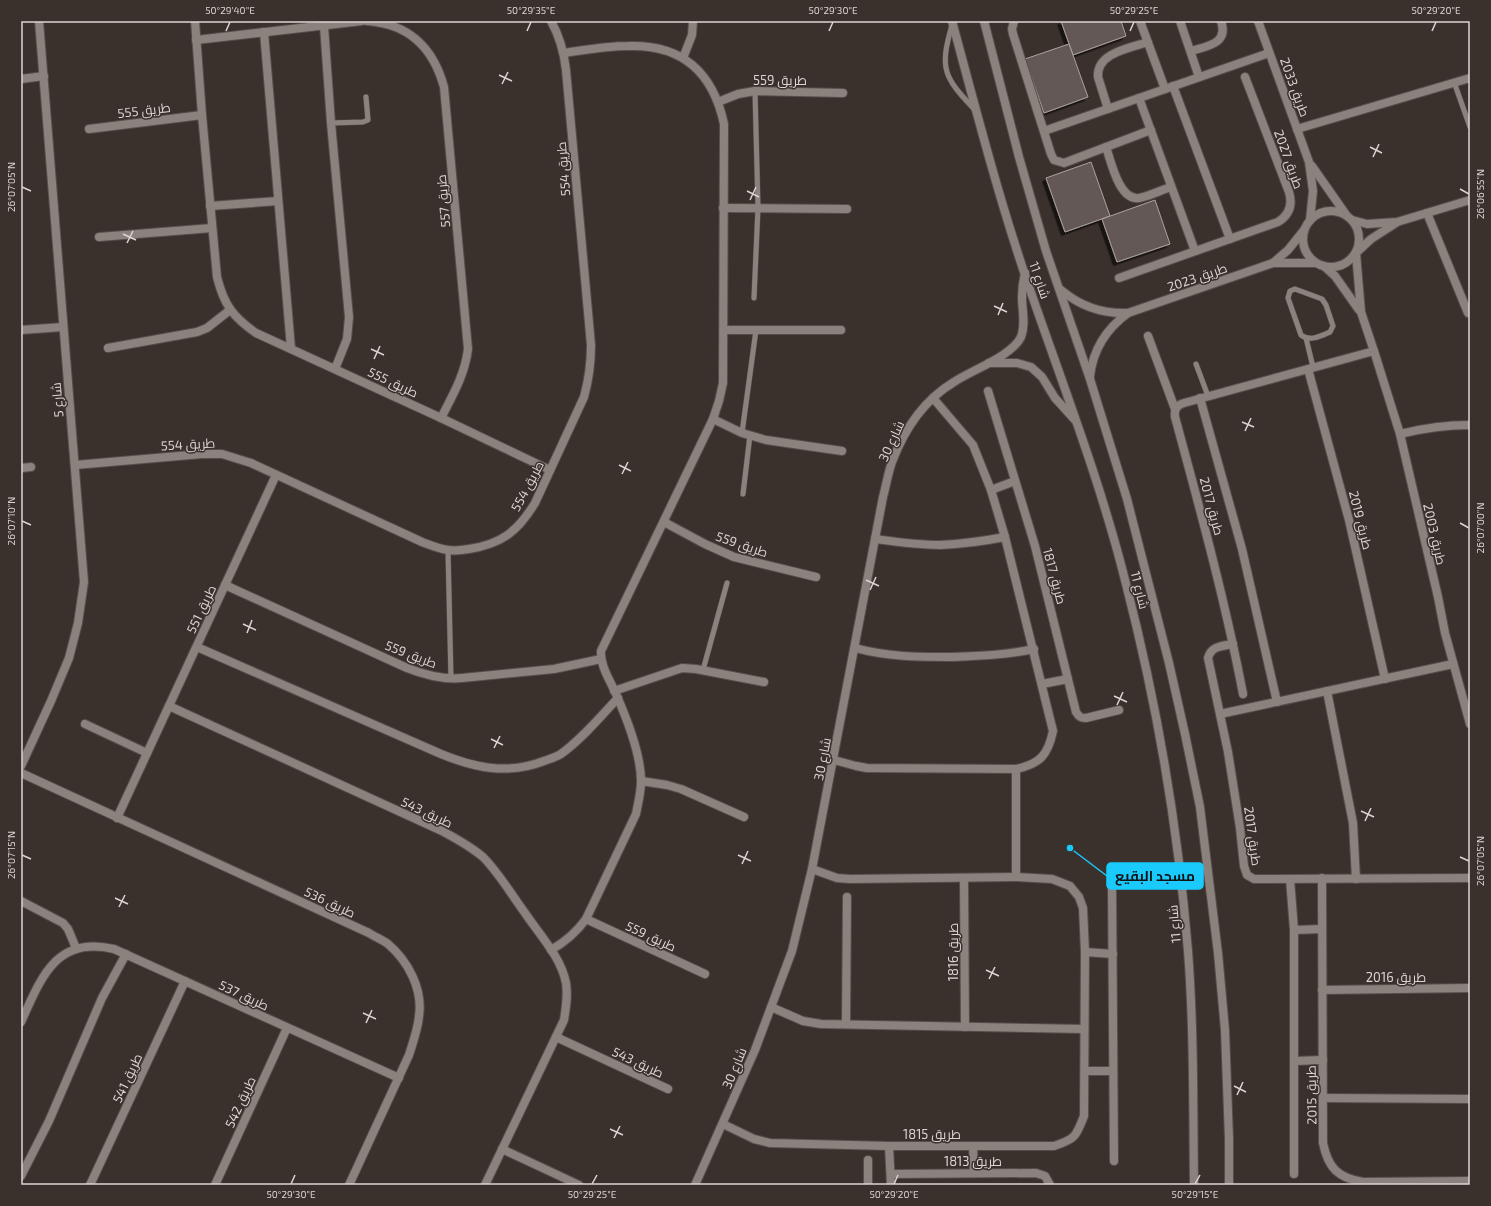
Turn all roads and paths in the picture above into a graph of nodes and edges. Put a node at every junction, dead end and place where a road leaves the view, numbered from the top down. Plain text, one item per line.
1 (39, 21) edge
2 (195, 21) edge
3 (362, 21) edge
4 (367, 21) edge
5 (551, 21) edge
6 (693, 21) edge
7 (984, 21) edge
8 (1014, 21) edge
9 (1140, 21) edge
10 (1180, 21) edge
11 (1220, 21) edge
12 (1258, 21) edge
13 (952, 22) edge
14 (324, 26) junction
15 (264, 32) junction
16 (196, 40) junction
17 (1148, 42) junction
18 (1191, 51) junction
19 (564, 53) junction
20 (1269, 53) junction
21 (683, 58) junction
22 (44, 76) junction
23 (1199, 77) junction
24 (1245, 77) dead end
25 (1470, 78) edge
26 (21, 79) edge
27 (1454, 82) junction
28 (1169, 88) junction
29 (756, 90) junction
30 (843, 93) dead end
31 (366, 98) dead end
32 (1139, 98) junction
33 (718, 102) junction
34 (1108, 109) junction
35 (976, 112) junction
36 (202, 115) junction
37 (331, 123) junction
38 (1470, 127) edge
39 (89, 128) dead end
40 (1297, 129) junction
41 (1151, 130) junction
42 (1044, 131) junction
43 (1106, 147) junction
44 (1309, 162) junction
45 (1171, 187) junction
46 (278, 200) junction
47 (1470, 200) edge
48 (210, 206) junction
49 (723, 208) junction
50 (758, 208) junction
51 (847, 209) dead end
52 (1427, 213) junction
53 (1349, 218) junction
54 (1310, 220) junction
55 (1397, 222) junction
56 (212, 228) junction
57 (1305, 228) junction
58 (99, 237) dead end
59 (1230, 239) junction
60 (1195, 251) junction
61 (1356, 253) junction
62 (1316, 263) junction
63 (1273, 264) junction
64 (1325, 267) junction
65 (1025, 274) junction
66 (1119, 278) dead end
67 (1060, 290) junction
68 (754, 298) dead end
69 (230, 310) junction
70 (1361, 312) junction
71 (1128, 313) junction
72 (1469, 313) edge
73 (63, 327) junction
74 (21, 330) edge
75 (724, 330) junction
76 (756, 330) junction
77 (842, 330) dead end
78 (1148, 336) dead end
79 (1306, 338) junction
80 (108, 348) dead end
81 (291, 348) junction
82 (1374, 350) junction
83 (988, 364) junction
84 (1196, 364) dead end
85 (1311, 368) junction
86 (335, 369) junction
87 (1090, 379) junction
88 (988, 390) dead end
89 (1208, 396) junction
90 (933, 398) junction
91 (1200, 398) junction
92 (1175, 409) junction
93 (441, 418) junction
94 (713, 419) junction
95 (1075, 420) junction
96 (1470, 425) edge
97 (742, 433) junction
98 (1400, 434) junction
99 (750, 435) junction
100 (842, 452) dead end
101 (74, 465) junction
102 (31, 467) dead end
103 (21, 468) edge
104 (550, 470) junction
105 (276, 475) junction
106 (1015, 481) junction
107 (992, 490) junction
108 (743, 494) dead end
109 (664, 522) junction
110 (1005, 537) junction
111 (875, 539) junction
112 (448, 550) junction
113 (816, 577) dead end
114 (727, 583) dead end
115 (226, 585) junction
116 (1233, 644) junction
117 (197, 647) junction
118 (855, 648) junction
119 (1034, 649) junction
120 (601, 659) junction
121 (1453, 664) junction
122 (703, 670) junction
123 (451, 679) junction
124 (1068, 679) junction
125 (1384, 679) junction
126 (764, 682) dead end
127 (1042, 684) junction
128 (1327, 691) junction
129 (616, 694) junction
130 (1243, 694) dead end
131 (1277, 702) junction
132 (170, 706) junction
133 (1119, 710) dead end
134 (1220, 714) junction
135 (85, 724) dead end
136 (1470, 724) edge
137 (147, 753) junction
138 (834, 760) junction
139 (21, 766) edge
140 (1016, 769) junction
141 (21, 773) edge
142 (641, 781) junction
143 (744, 817) dead end
144 (117, 818) junction
145 (812, 869) junction
146 (1016, 877) junction
147 (964, 878) junction
148 (1322, 878) junction
149 (1470, 878) edge
150 (1290, 879) junction
151 (1356, 879) junction
152 (1112, 885) dead end
153 (848, 897) dead end
154 (21, 901) edge
155 (586, 920) junction
156 (1322, 929) junction
157 (1294, 930) junction
158 (76, 948) junction
159 (550, 950) junction
160 (1085, 952) junction
161 (126, 954) junction
162 (1113, 954) junction
163 (705, 974) dead end
164 (185, 981) junction
165 (1470, 988) edge
166 (1322, 990) junction
167 (771, 1007) junction
168 (23, 1013) edge
169 (21, 1022) edge
170 (846, 1024) junction
171 (965, 1026) junction
172 (287, 1028) junction
173 (1084, 1028) junction
174 (556, 1037) junction
175 (1294, 1060) junction
176 (1323, 1060) junction
177 (1113, 1070) junction
178 (1085, 1071) junction
179 (399, 1078) junction
180 (668, 1089) dead end
181 (1323, 1098) junction
182 (1470, 1099) edge
183 (723, 1124) junction
184 (889, 1146) junction
185 (973, 1146) junction
186 (502, 1149) junction
187 (868, 1160) dead end
188 (1114, 1161) dead end
189 (974, 1173) junction
190 (890, 1174) junction
191 (1294, 1174) dead end
192 (21, 1176) edge
193 (1470, 1181) edge
194 (1427, 1183) edge
195 (90, 1185) edge
196 (215, 1185) edge
197 (349, 1185) edge
198 (486, 1185) edge
199 (579, 1185) edge
200 (695, 1185) edge
201 (868, 1185) edge
202 (891, 1185) edge
203 (1050, 1185) edge
204 (1194, 1185) edge
205 (1229, 1185) edge

1 - 22 street, شارع 5
2 - 16 street, طريق 555
3 - 14 street
4 - 93 street, طريق 557
5 - 19 street, طريق 554
6 - 21 street
7 - 67 street, شارع 11
8 - 42 street
9 - 17 street
10 - 18 street
11 - 18 street
12 - 20 street, طريق 2033
13 - 35 street, شارع 11
13 - 35 lane
14 - 15 street
14 - 37 street
15 - 16 street
15 - 46 street
16 - 36 street, طريق 555
17 - 28 street
17 - 34 street
18 - 23 street
19 - 21 street
19 - 104 street, طريق 554
20 - 23 street
20 - 40 street, طريق 2033
21 - 33 street
22 - 26 street
22 - 73 street, شارع 5
23 - 28 street
24 - 59 street, طريق 2027
25 - 27 street
27 - 38 lane
27 - 40 street
28 - 32 street
28 - 59 street
29 - 30 street, طريق 559
29 - 33 street, طريق 559
29 - 50 lane
31 - 37 lane
32 - 34 street
32 - 41 street
33 - 49 street
34 - 42 street
35 - 65 street, شارع 11
36 - 39 street, طريق 555
36 - 48 street, طريق 555
37 - 86 street
40 - 44 street, طريق 2033
41 - 43 street
41 - 45 street
42 - 43 street
43 - 45 street
44 - 53 street, طريق 2033
44 - 54 street, طريق 2033
45 - 60 street
46 - 48 street
46 - 81 street
47 - 52 street
48 - 56 street, طريق 555
49 - 50 street
49 - 75 street
50 - 51 street
50 - 68 lane
52 - 55 street
52 - 72 street
53 - 54 street
53 - 55 street
53 - 61 street
54 - 57 street
55 - 61 street
56 - 58 street
56 - 69 street, طريق 555
57 - 62 street
57 - 63 street, طريق 2023
59 - 60 street, طريق 2027
60 - 66 street, طريق 2027
61 - 64 street
61 - 70 street
62 - 63 street, طريق 2023
62 - 64 street
63 - 71 street, طريق 2023
64 - 70 street
65 - 83 street, شارع 30
65 - 95 street, شارع 11
67 - 71 street, طريق 2023
67 - 87 street, شارع 11
69 - 80 street
69 - 81 street, طريق 555
70 - 82 street, طريق 2003
71 - 87 street, طريق 2023
73 - 74 street
73 - 101 street, شارع 5
75 - 76 street
75 - 94 street
76 - 77 street
76 - 97 lane
78 - 92 street, طريق 2017
79 - 79 lane
79 - 85 lane
81 - 86 street, طريق 555
82 - 85 street
82 - 98 street, طريق 2003
83 - 90 street, شارع 30
83 - 95 street, شارع 30
84 - 89 lane
85 - 89 street
85 - 125 street, طريق 2019
86 - 93 street, طريق 555
87 - 205 street, شارع 11
88 - 106 street, طريق 1817
89 - 91 street
90 - 107 street
90 - 111 street, شارع 30
91 - 92 street
91 - 131 street
92 - 116 street, طريق 2017
93 - 104 street, طريق 555
94 - 97 street
94 - 109 street
95 - 204 street, شارع 11
96 - 98 street
97 - 99 street
98 - 121 street, طريق 2003
99 - 100 street
99 - 108 lane
101 - 105 street, طريق 554
101 - 139 street, شارع 5
102 - 103 street
104 - 112 street, طريق 554
105 - 112 street, طريق 554
105 - 115 street, طريق 551
106 - 107 street
106 - 124 street, طريق 1817
107 - 110 street
109 - 113 street, طريق 559
109 - 120 street
110 - 111 street
110 - 119 street
111 - 118 street, شارع 30
112 - 123 lane
114 - 122 lane
115 - 117 street, طريق 551
115 - 123 street, طريق 559
116 - 130 street, طريق 2017
116 - 134 street, طريق 2017
117 - 129 street
117 - 132 street, طريق 551
118 - 119 street
118 - 138 street, شارع 30
119 - 127 street
120 - 123 street, طريق 559
120 - 129 street
121 - 125 street
121 - 136 street, طريق 2003
122 - 126 street
122 - 129 street
124 - 127 street
124 - 133 street, طريق 1817
125 - 128 street
127 - 140 street
128 - 131 street
128 - 151 street
129 - 142 street
131 - 134 street
132 - 137 street, طريق 551
132 - 159 street, طريق 543
134 - 150 street, طريق 2017
135 - 137 street
137 - 144 street, طريق 551
138 - 140 street
138 - 145 street, شارع 30
140 - 146 street
141 - 144 street, طريق 536
142 - 143 street
142 - 155 street
144 - 179 street, طريق 536
145 - 147 street, طريق 1815
145 - 167 street, شارع 30
146 - 147 street, طريق 1815
146 - 160 street, طريق 1815
147 - 171 street, طريق 1816
148 - 150 street, طريق 2017
148 - 151 street, طريق 2017
148 - 156 street, طريق 2015
149 - 151 street, طريق 2017
150 - 157 street
152 - 162 street
153 - 170 street
154 - 158 street
155 - 159 street
155 - 163 street, طريق 559
156 - 157 street
156 - 166 street, طريق 2015
157 - 175 street
158 - 161 street, طريق 537
158 - 168 street, طريق 537
159 - 174 street, طريق 543
160 - 162 street
160 - 173 street, طريق 1815
161 - 164 street, طريق 537
161 - 192 street
162 - 177 street
164 - 172 street, طريق 537
164 - 195 street, طريق 541
165 - 166 street, طريق 2016
166 - 176 street, طريق 2015
167 - 170 street
167 - 183 street, شارع 30
168 - 169 street, طريق 537
170 - 171 street
171 - 173 street
172 - 179 street, طريق 537
172 - 196 street, طريق 542
173 - 178 street, طريق 1815
174 - 180 street, طريق 543
174 - 186 street, طريق 543
175 - 176 street
175 - 191 street
176 - 181 street, طريق 2015
177 - 178 street
177 - 188 street
178 - 185 street, طريق 1815
179 - 197 street, طريق 536
181 - 182 street
181 - 194 street, طريق 2015
183 - 184 street, طريق 1815
183 - 200 street, شارع 30
184 - 185 street, طريق 1815
184 - 190 street
185 - 189 street
186 - 198 street, طريق 543
186 - 199 street
187 - 201 street
189 - 190 street, طريق 1813
189 - 203 street, طريق 1813
190 - 202 street
193 - 194 street, طريق 2015

